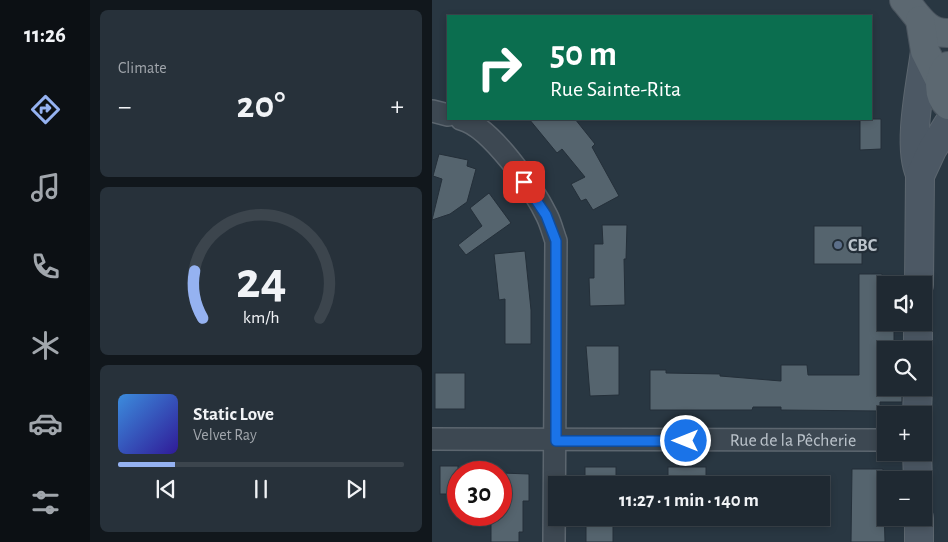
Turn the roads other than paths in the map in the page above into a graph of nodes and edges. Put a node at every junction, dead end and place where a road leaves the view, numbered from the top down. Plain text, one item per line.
1 (914, 9) edge
2 (948, 33) edge
3 (925, 51) junction
4 (944, 84) edge
5 (918, 106) junction
6 (432, 111) edge
7 (447, 115) edge
8 (466, 120) edge
9 (948, 124) edge
10 (920, 176) junction
11 (919, 276) edge
12 (432, 438) edge
13 (877, 440) edge
14 (556, 441) junction
15 (919, 526) edge
16 (554, 542) edge
17 (920, 542) edge

1 - 2 main road
1 - 3 main road
3 - 4 main road
3 - 5 street
4 - 5 street
5 - 10 street
6 - 7 street
8 - 14 street
9 - 10 street
10 - 11 street
12 - 14 street, Rue de la Pêcherie
13 - 14 street, Rue de la Pêcherie
14 - 16 street
15 - 17 street

